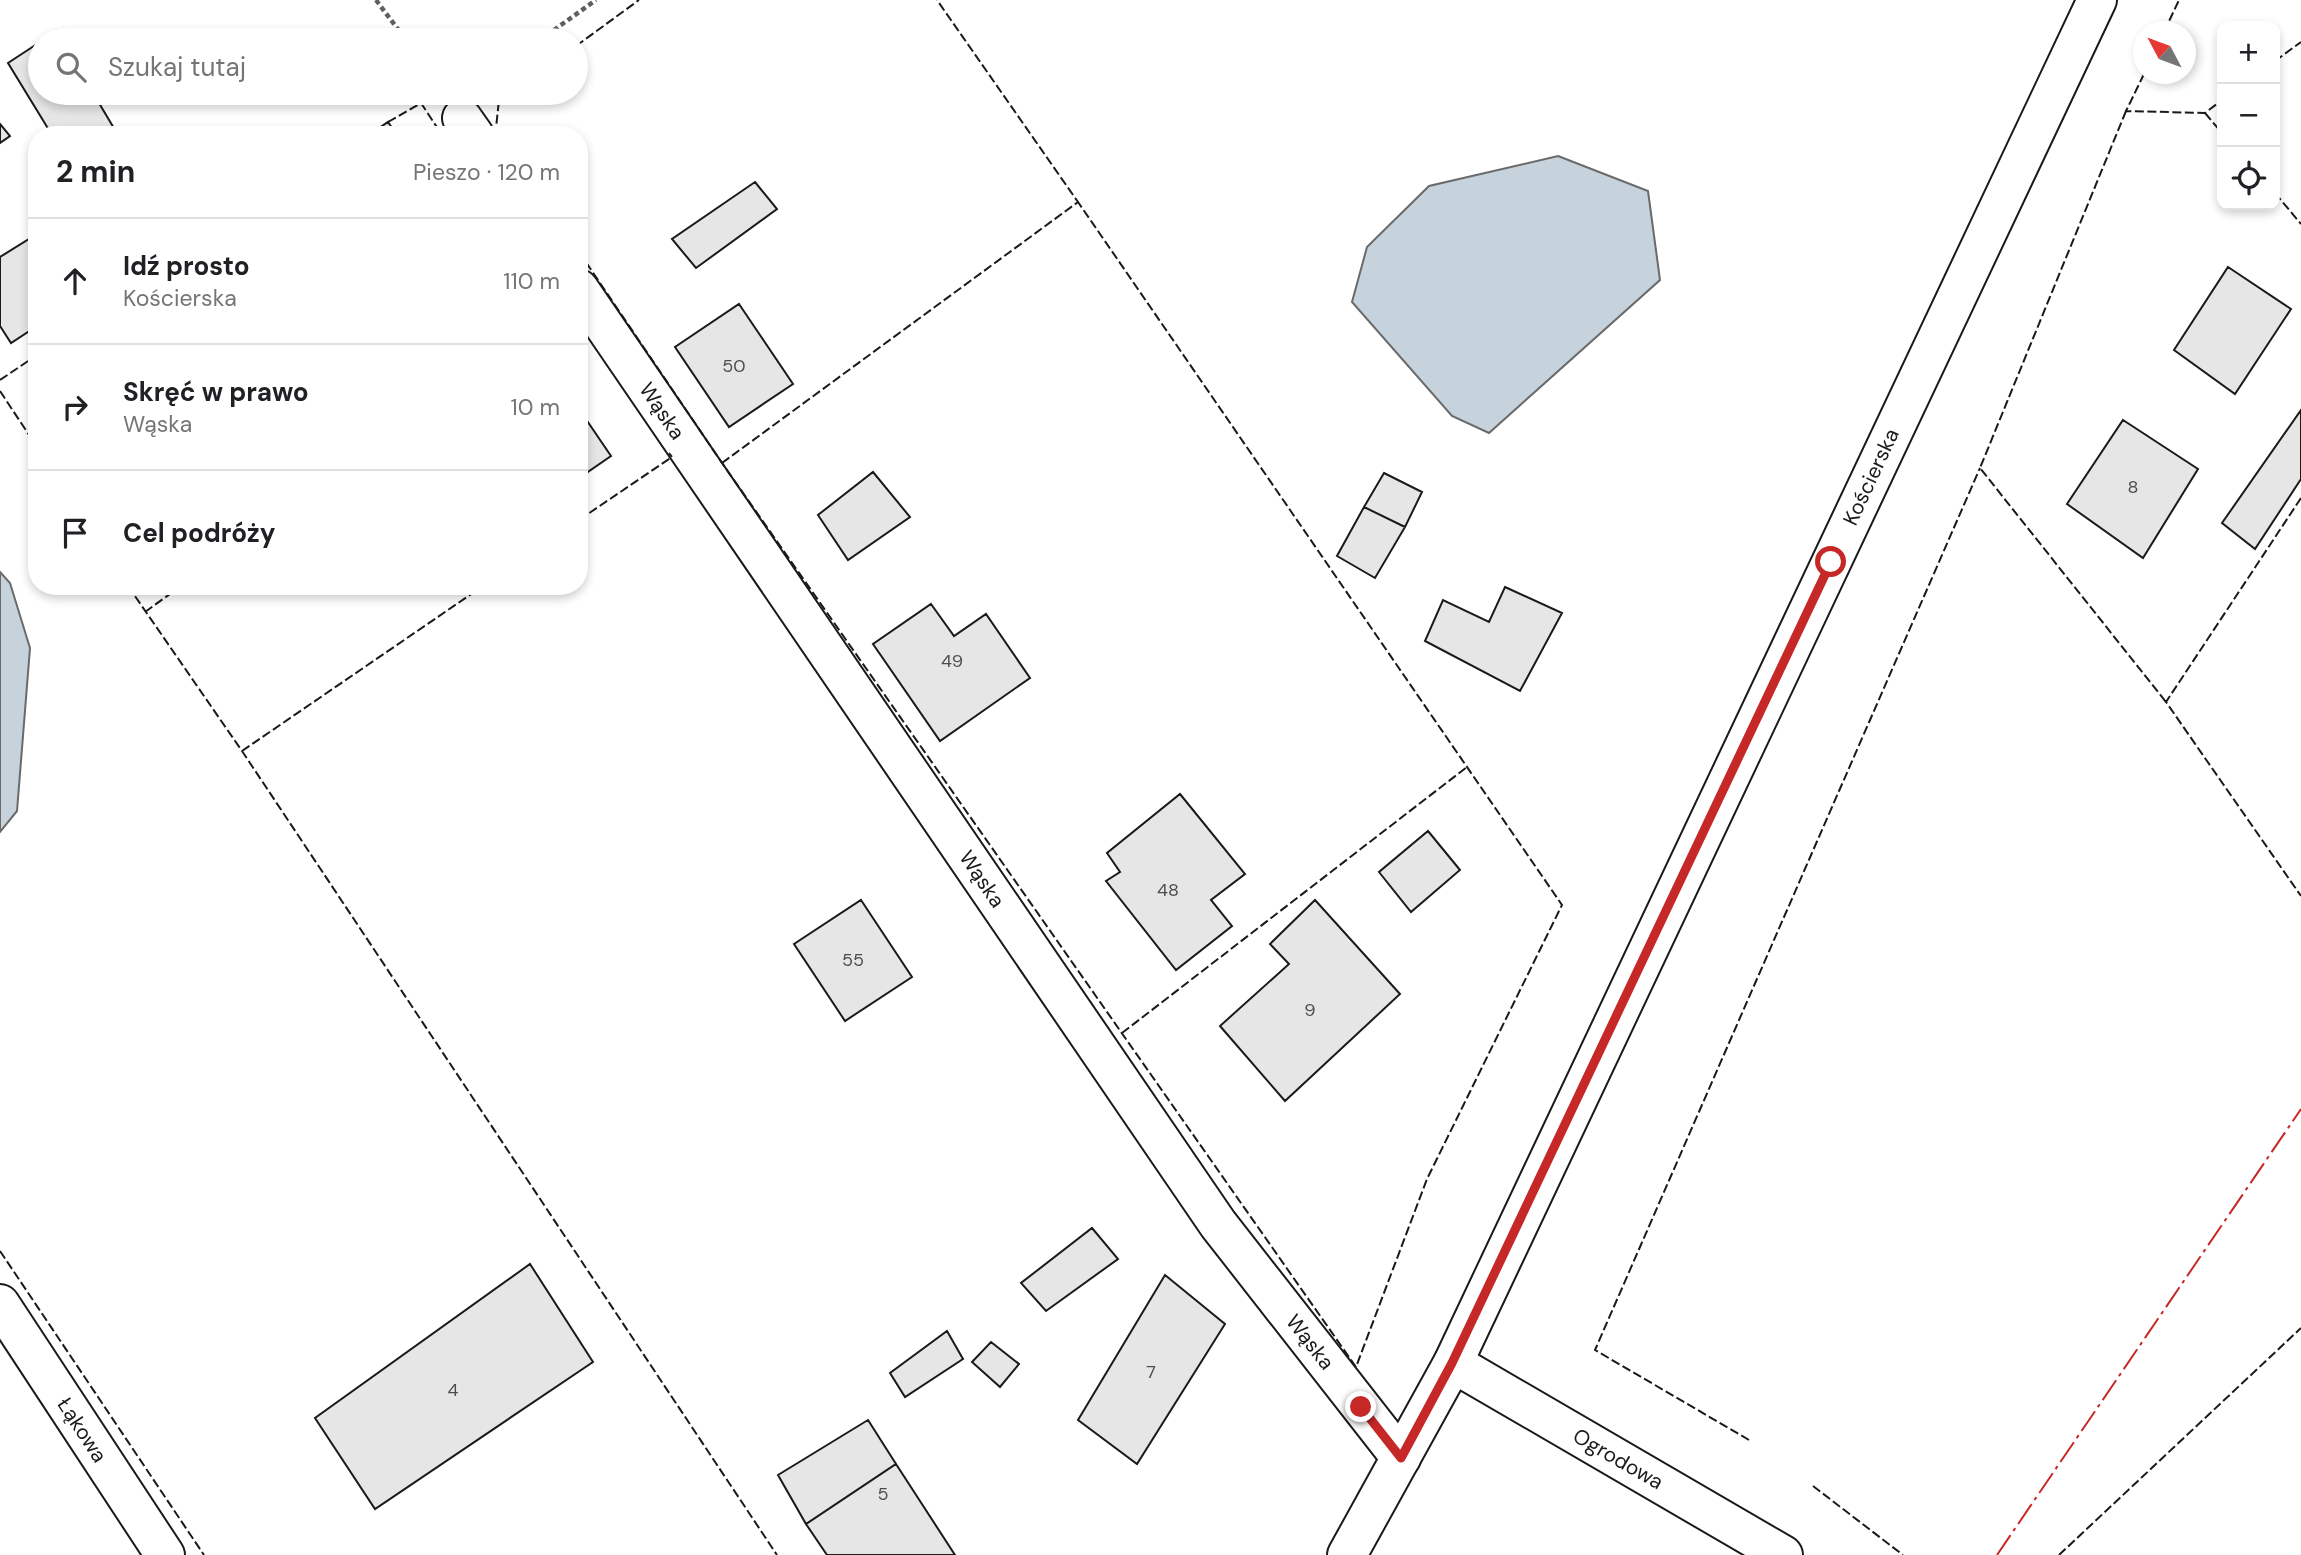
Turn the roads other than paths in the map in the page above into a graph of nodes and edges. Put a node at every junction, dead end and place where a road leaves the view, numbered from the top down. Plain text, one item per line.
1 (2097, 0) edge
2 (588, 302) edge
3 (0, 1304) edge
4 (1452, 1363) junction
5 (1401, 1458) junction
6 (164, 1555) edge
7 (1347, 1555) edge
8 (1783, 1555) edge

1 - 4 street, Kościerska
2 - 5 street, Wąska
3 - 6 street, Łąkowa
4 - 5 street, Kościerska
4 - 8 street, Ogrodowa
5 - 7 street, Kościerska

